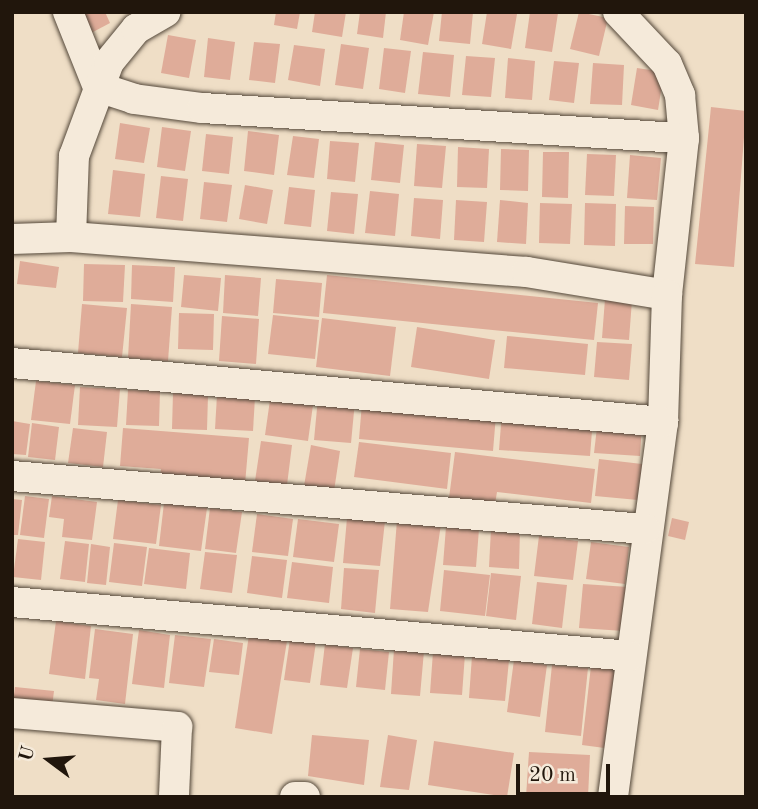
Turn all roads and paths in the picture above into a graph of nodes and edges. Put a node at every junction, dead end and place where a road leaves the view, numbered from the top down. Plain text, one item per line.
1 (68, 12) edge
2 (166, 12) edge
3 (618, 12) edge
4 (98, 87) junction
5 (684, 138) junction
6 (71, 237) junction
7 (12, 239) edge
8 (667, 295) junction
9 (12, 363) edge
10 (663, 422) junction
11 (12, 476) edge
12 (645, 528) junction
13 (12, 602) edge
14 (630, 656) junction
15 (12, 713) edge
16 (174, 797) edge
17 (295, 797) edge
18 (305, 797) edge
19 (613, 797) edge

1 - 4 street
2 - 4 street
3 - 5 street
4 - 5 street
4 - 6 street
5 - 8 street
6 - 7 street
6 - 8 street
8 - 10 street
9 - 10 street
10 - 12 street
11 - 12 street
12 - 14 street
13 - 14 street
14 - 19 street
15 - 16 street
17 - 18 street

